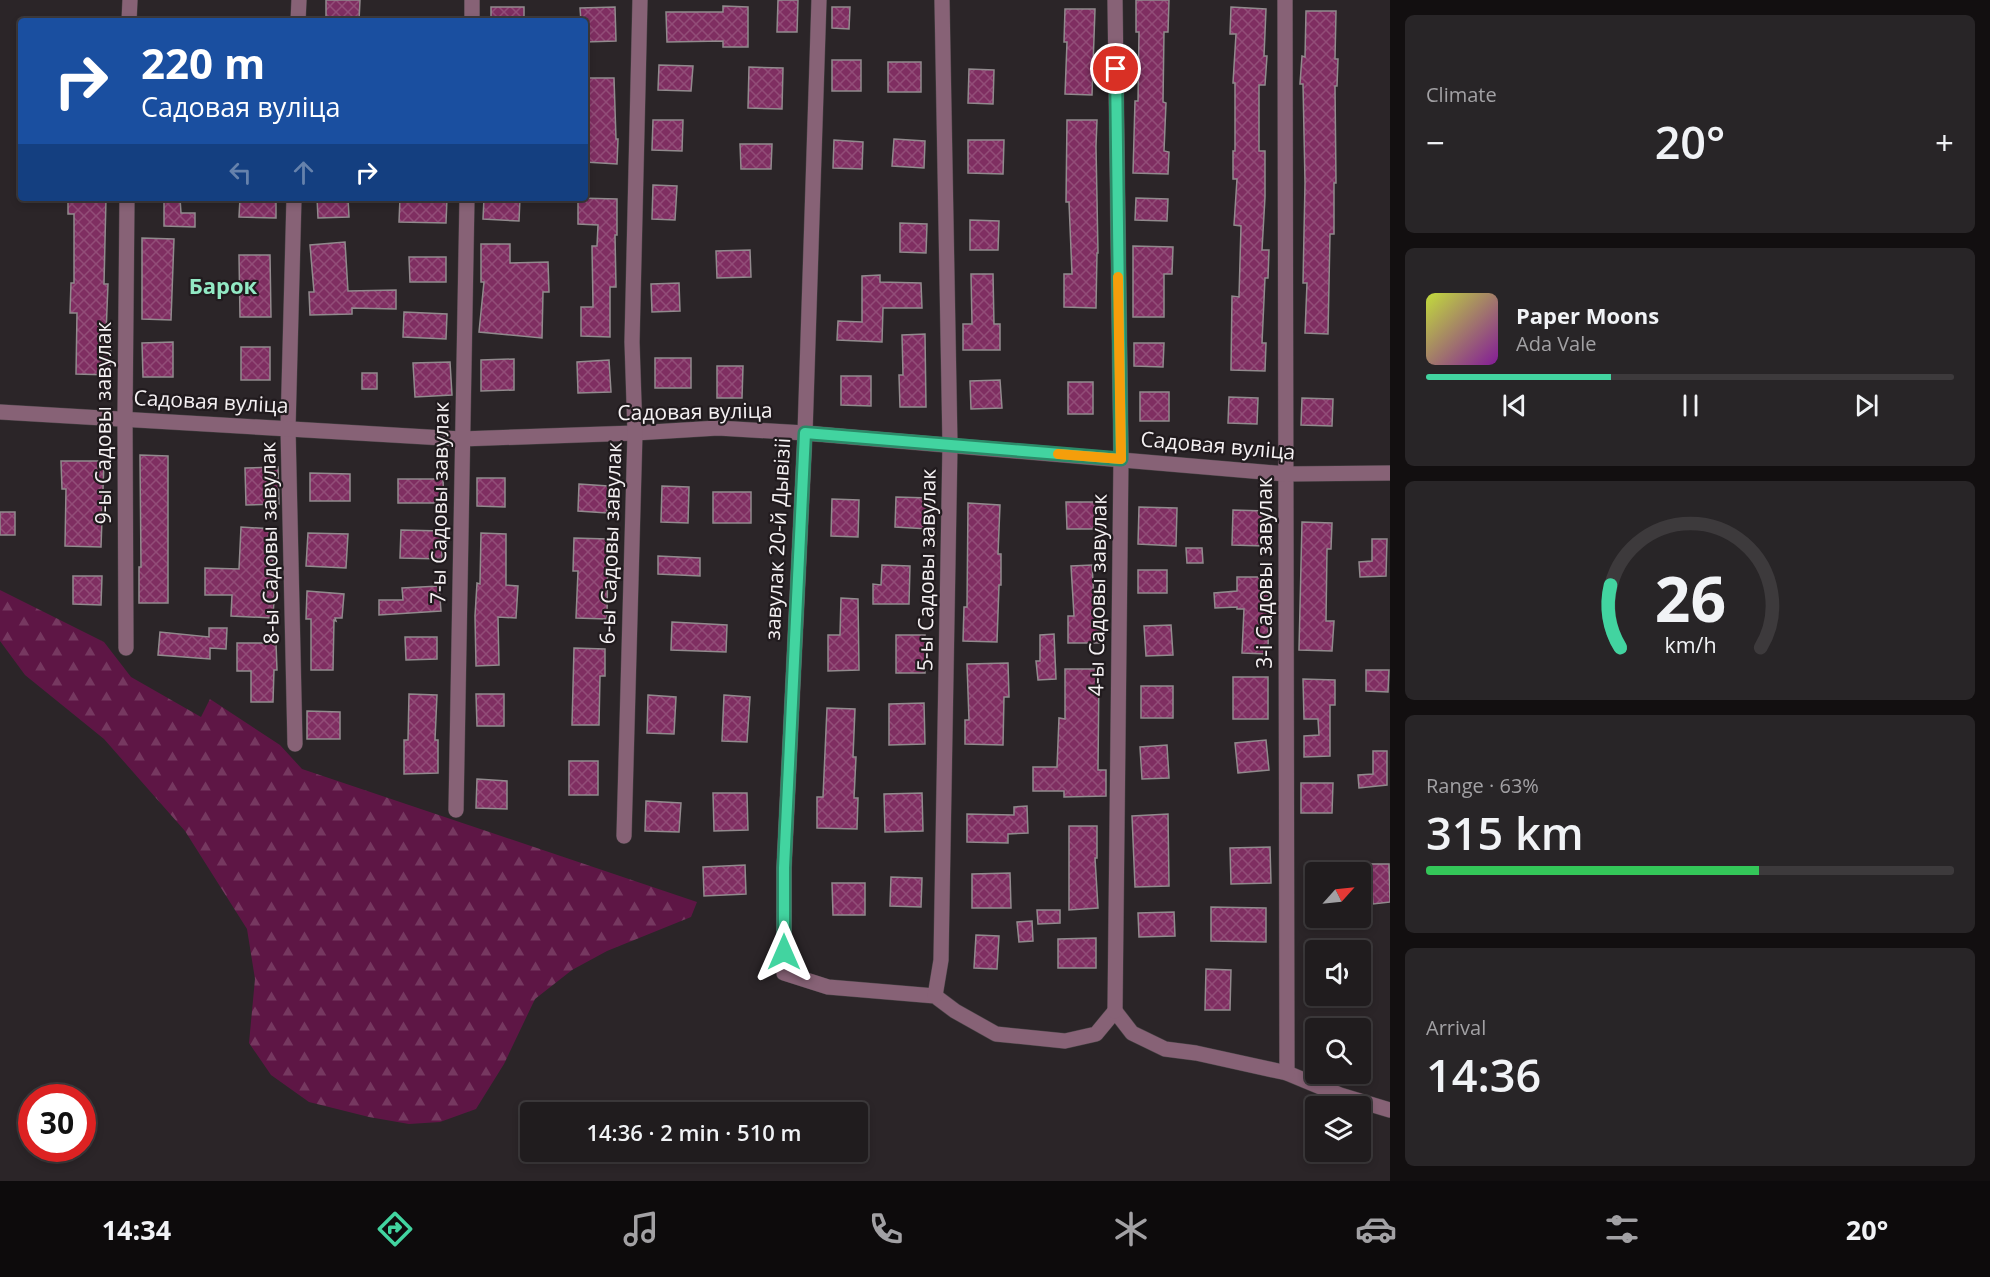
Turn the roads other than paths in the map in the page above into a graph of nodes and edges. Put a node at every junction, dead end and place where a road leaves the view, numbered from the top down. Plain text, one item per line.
1 (130, 0) edge
2 (299, 0) edge
3 (472, 0) edge
4 (640, 0) edge
5 (819, 0) edge
6 (942, 0) edge
7 (1115, 0) edge
8 (1285, 0) edge
9 (129, 18) edge
10 (298, 18) edge
11 (472, 18) edge
12 (127, 201) edge
13 (294, 201) edge
14 (467, 201) edge
15 (0, 412) edge
16 (125, 418) junction
17 (288, 428) junction
18 (635, 433) junction
19 (805, 433) junction
20 (461, 439) junction
21 (950, 445) junction
22 (1121, 459) junction
23 (1390, 473) edge
24 (1286, 474) junction
25 (126, 648) dead end
26 (295, 744) dead end
27 (456, 810) dead end
28 (624, 836) dead end
29 (935, 996) junction
30 (1115, 1011) junction
31 (1287, 1073) junction
32 (1390, 1110) edge

1 - 9 street
2 - 10 street
3 - 11 street
4 - 18 street, 6-ы Садовы завулак
5 - 19 street, завулак 20-й Дывізіі
6 - 21 street, 5-ы Садовы завулак
7 - 22 street, 4-ы Садовы завулак
8 - 24 street, 3-і Садовы завулак
12 - 16 street, 9-ы Садовы завулак
13 - 17 street, 8-ы Садовы завулак
14 - 20 street, 7-ы Садовы завулак
15 - 16 street, Садовая вуліца
16 - 17 street, Садовая вуліца
16 - 25 street, 9-ы Садовы завулак
17 - 20 street, Садовая вуліца
17 - 26 street, 8-ы Садовы завулак
18 - 19 street, Садовая вуліца
18 - 20 street, Садовая вуліца
18 - 28 street, 6-ы Садовы завулак
19 - 21 street, Садовая вуліца
19 - 29 street, завулак 20-й Дывізіі
20 - 27 street, 7-ы Садовы завулак
21 - 22 street, Садовая вуліца
21 - 29 street, 5-ы Садовы завулак
22 - 24 street, Садовая вуліца
22 - 30 street, 4-ы Садовы завулак
23 - 24 street, Садовая вуліца
24 - 31 street, 3-і Садовы завулак
29 - 30 street
30 - 31 street
31 - 32 street

